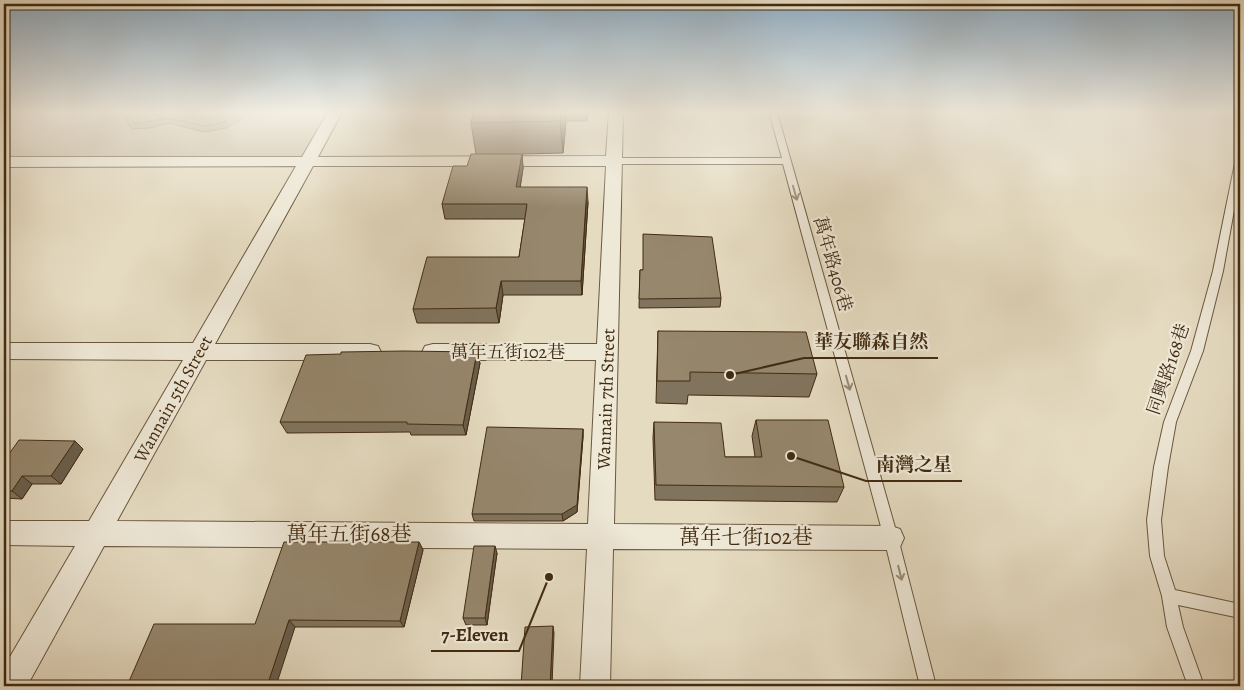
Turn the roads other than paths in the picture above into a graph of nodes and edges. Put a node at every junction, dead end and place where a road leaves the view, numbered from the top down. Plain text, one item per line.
1 (317, 144) edge
2 (615, 144) edge
3 (782, 144) edge
4 (1240, 155) edge
5 (614, 161) junction
6 (786, 161) junction
7 (4, 162) edge
8 (307, 162) junction
9 (4, 351) edge
10 (200, 352) junction
11 (607, 352) junction
12 (4, 532) edge
13 (97, 532) junction
14 (601, 536) junction
15 (891, 538) junction
16 (1169, 596) junction
17 (1240, 612) edge
18 (10, 686) edge
19 (595, 686) edge
20 (928, 686) edge
21 (1196, 686) edge

1 - 8 street, Wannain 5th Street
2 - 5 street, Wannain 7th Street
3 - 6 lane, 萬年路406巷
4 - 16 lane, 同興路168巷
5 - 6 lane
5 - 8 street
5 - 11 street, Wannain 7th Street
6 -> 15 lane, 萬年路406巷
7 - 8 street
8 - 10 street, Wannain 5th Street
9 - 10 street, 萬年五街102巷
10 - 11 street, 萬年五街102巷
10 - 13 street, Wannain 5th Street
11 - 14 street, Wannain 7th Street
12 - 13 street, 萬年五街68巷
13 - 14 street, 萬年五街68巷
13 - 18 street, Wannain 5th Street
14 - 15 street, 萬年七街102巷
14 - 19 street, Wannain 7th Street
15 -> 20 lane, 萬年路406巷
16 - 17 lane
16 - 21 lane, 同興路168巷

